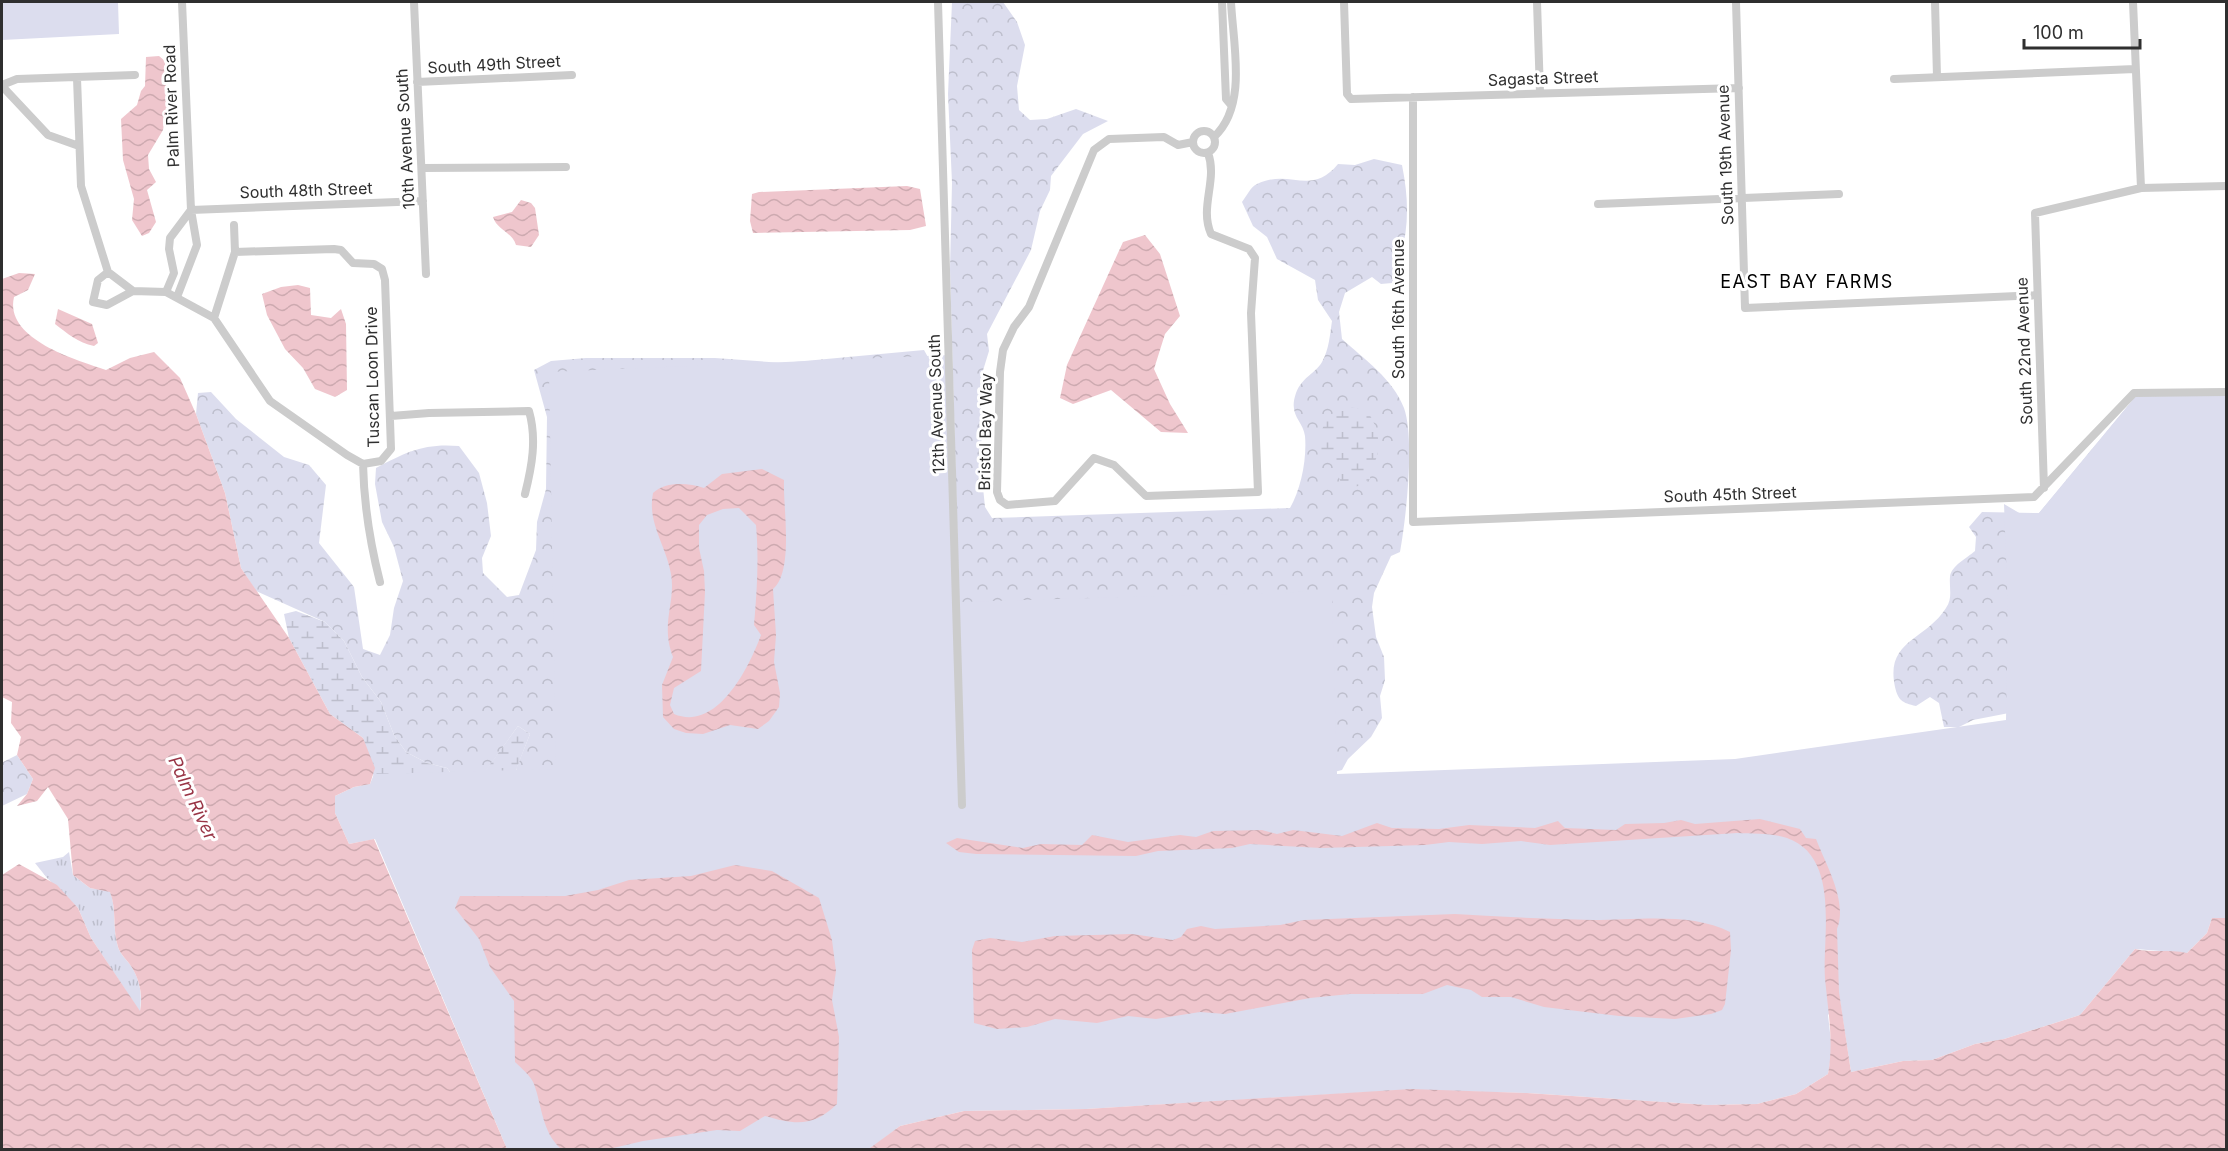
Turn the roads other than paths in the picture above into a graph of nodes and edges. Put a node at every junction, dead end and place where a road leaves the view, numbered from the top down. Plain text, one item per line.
1 (182, 2) edge
2 (414, 2) edge
3 (938, 2) edge
4 (1222, 2) edge
5 (1231, 2) edge
6 (1344, 2) edge
7 (1537, 2) edge
8 (1736, 2) edge
9 (1935, 2) edge
10 (2133, 2) edge
11 (2136, 69) junction
12 (135, 75) dead end
13 (572, 75) dead end
14 (1937, 77) junction
15 (77, 78) junction
16 (1894, 79) dead end
17 (417, 82) junction
18 (2, 86) edge
19 (1739, 88) junction
20 (1540, 93) junction
21 (1413, 97) junction
22 (1231, 105) junction
23 (1214, 137) junction
24 (1193, 142) junction
25 (79, 146) junction
26 (1208, 153) junction
27 (566, 167) dead end
28 (422, 168) junction
29 (2226, 186) edge
30 (2140, 188) junction
31 (1839, 194) dead end
32 (1741, 198) junction
33 (423, 201) junction
34 (1598, 204) dead end
35 (190, 210) junction
36 (234, 225) dead end
37 (235, 252) junction
38 (174, 265) junction
39 (187, 269) junction
40 (108, 272) junction
41 (426, 274) dead end
42 (133, 291) junction
43 (166, 292) junction
44 (2037, 296) junction
45 (177, 297) junction
46 (214, 318) junction
47 (2226, 392) edge
48 (391, 416) junction
49 (363, 464) junction
50 (2044, 488) junction
51 (525, 494) dead end
52 (1413, 522) joint
53 (381, 582) dead end
54 (962, 805) dead end

1 - 35 street, Palm River Road
2 - 17 street, 10th Avenue South
3 - 54 street, 12th Avenue South
4 - 22 street
5 - 22 street
6 - 21 street, Sagasta Street
7 - 20 street
8 - 19 street, South 19th Avenue
9 - 14 street
10 - 11 street
11 - 14 street
11 - 30 street
12 - 15 street
13 - 17 street, South 49th Street
14 - 16 street
15 - 18 street
15 - 25 street
17 - 28 street, 10th Avenue South
18 - 25 street
19 - 20 street, Sagasta Street
19 - 32 street, South 19th Avenue
20 - 21 street, Sagasta Street
21 - 52 street, South 16th Avenue
22 - 23 street
23 - 24 street
23 - 26 street
24 - 26 street
24 - 26 street, Bristol Bay Way
25 - 40 street
27 - 28 street
28 - 33 street, 10th Avenue South
29 - 30 street
30 - 44 street, South 22nd Avenue
31 - 32 street
32 - 34 street
32 - 44 street, South 19th Avenue
33 - 35 street, South 48th Street
33 - 41 street, 10th Avenue South
35 - 38 street
35 - 39 street, Palm River Road
36 - 37 street
37 - 46 street
37 - 48 street, Tuscan Loon Drive
38 - 39 street
38 - 43 street
39 - 45 street, Palm River Road
40 - 42 street
40 - 42 street, Tuscan Loon Drive
42 - 43 street, Tuscan Loon Drive
43 - 45 street, Tuscan Loon Drive
44 - 50 street, South 22nd Avenue
45 - 46 street, Tuscan Loon Drive
46 - 49 street, Tuscan Loon Drive
47 - 50 street
48 - 49 street, Tuscan Loon Drive
48 - 51 street
49 - 53 street
50 - 52 street, South 45th Street

